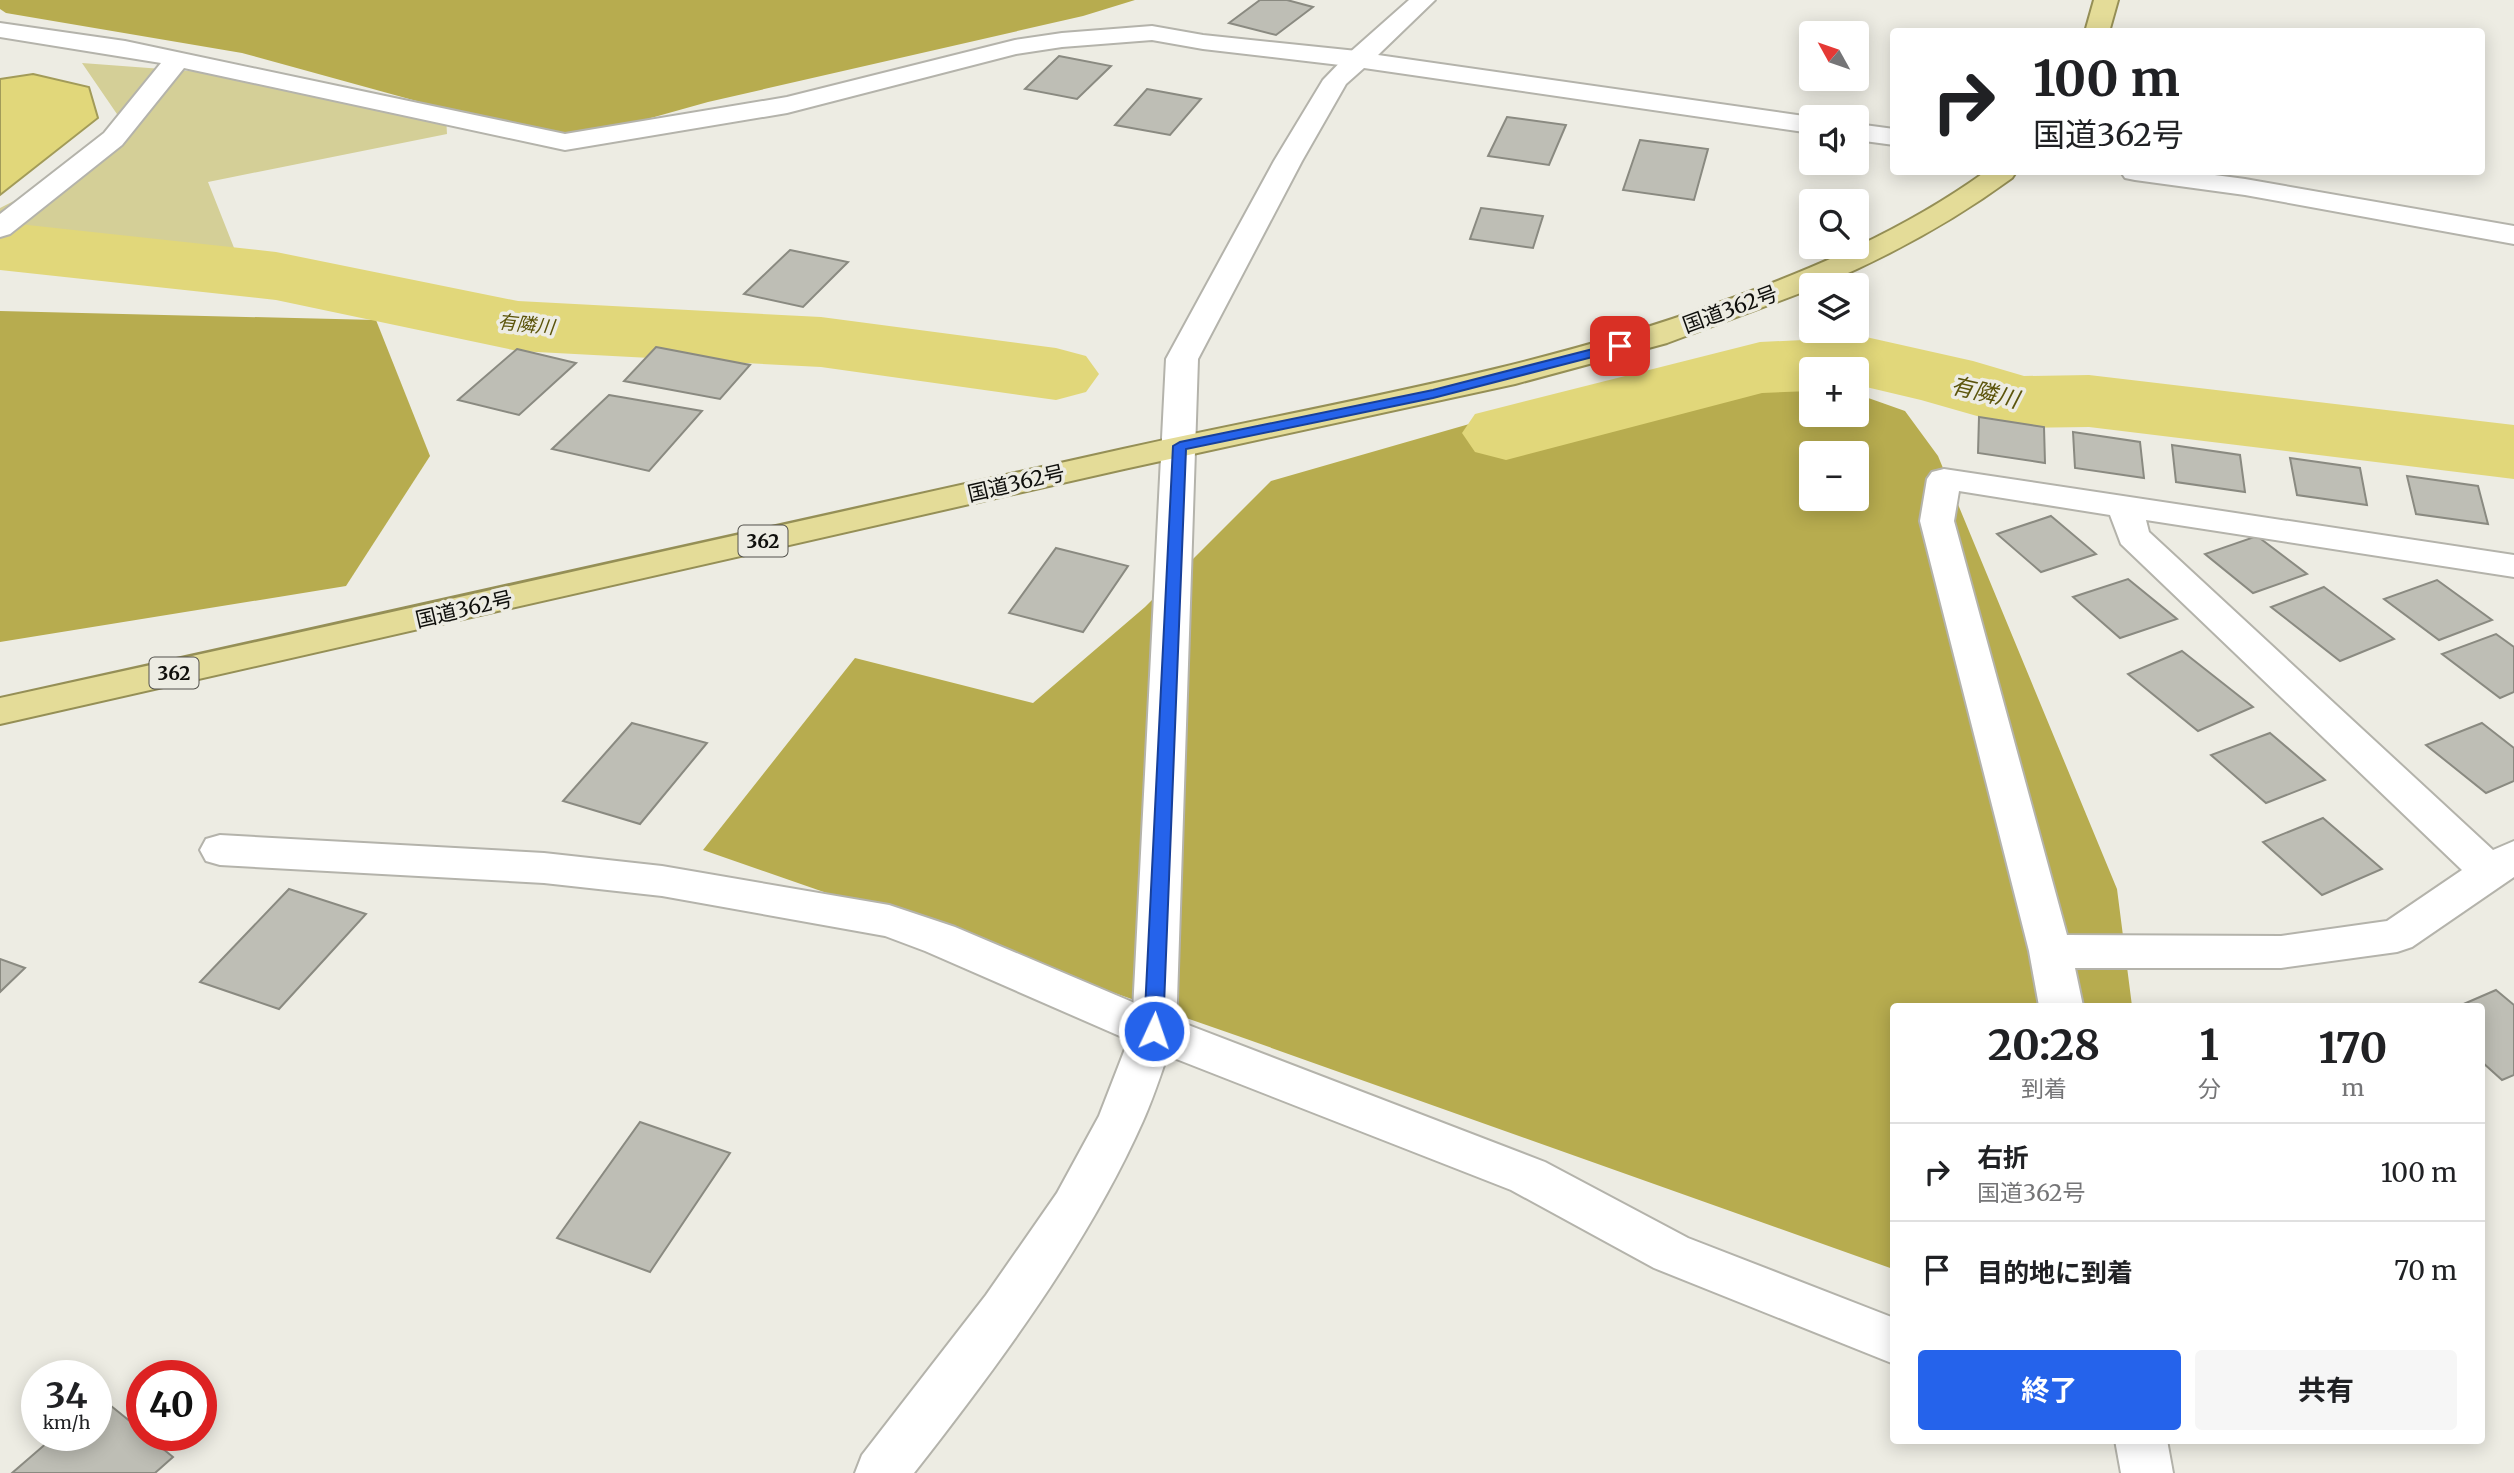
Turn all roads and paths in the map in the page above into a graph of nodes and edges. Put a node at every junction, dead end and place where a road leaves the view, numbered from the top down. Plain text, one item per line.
1 (1423, 0) edge
2 (2106, 0) edge
3 (2098, 28) edge
4 (0, 30) edge
5 (1357, 59) junction
6 (177, 60) junction
7 (1799, 123) edge
8 (1869, 134) edge
9 (1890, 136) edge
10 (1998, 175) edge
11 (2157, 175) edge
12 (0, 228) edge
13 (2514, 235) edge
14 (1180, 446) junction
15 (2124, 505) junction
16 (2514, 566) edge
17 (0, 711) edge
18 (219, 850) dead end
19 (2502, 864) edge
20 (2050, 951) junction
21 (2060, 1003) edge
22 (1154, 1031) junction
23 (1890, 1339) edge
24 (2142, 1444) edge
25 (881, 1473) edge
26 (2147, 1473) edge

1 - 5 street
2 - 3 highway
4 - 6 street
5 - 6 street
5 - 7 street
5 - 14 street
6 - 12 street
8 - 9 street
10 - 14 highway, 国道362号 / 362
11 - 13 street
14 - 17 highway, 国道362号 / 362
14 - 22 street
15 - 16 street
15 - 19 street
15 - 20 street
18 - 22 street
19 - 20 street
20 - 21 street
22 - 23 street
22 - 25 street
24 - 26 street

